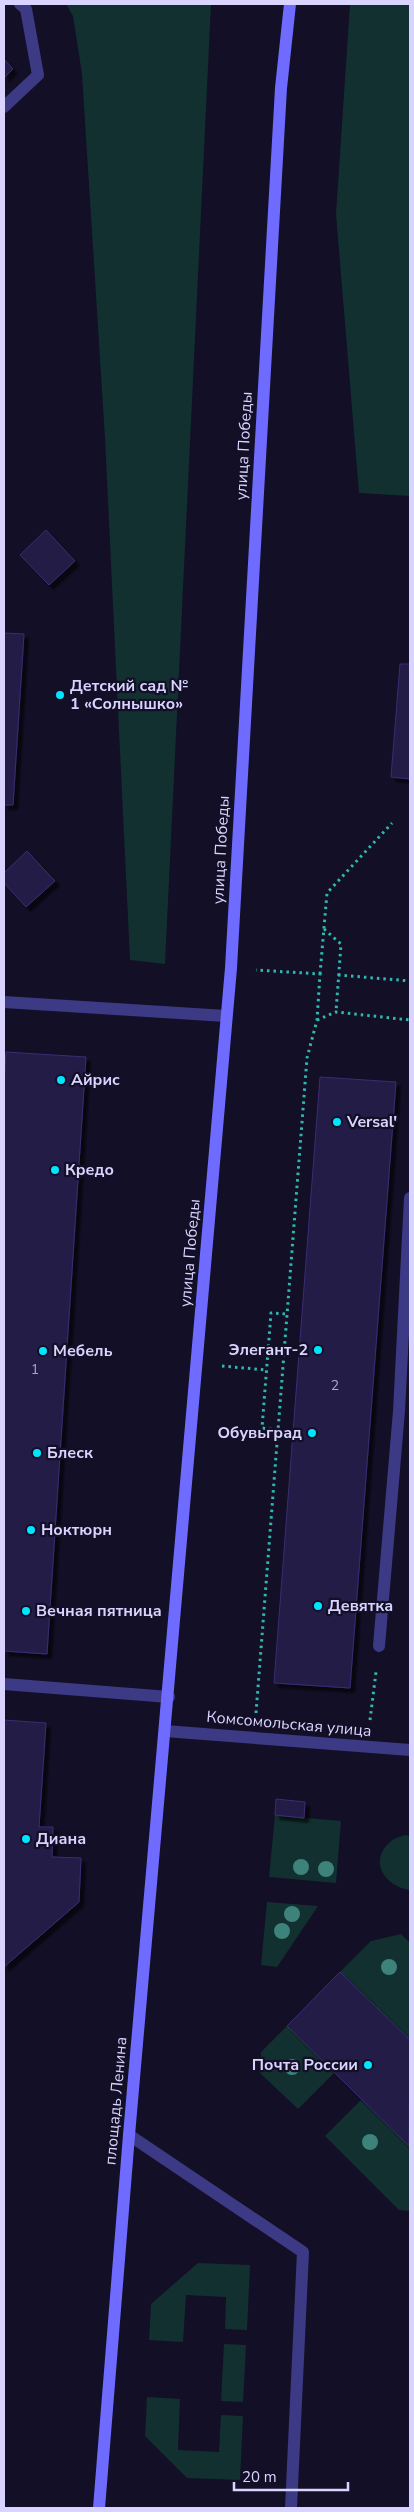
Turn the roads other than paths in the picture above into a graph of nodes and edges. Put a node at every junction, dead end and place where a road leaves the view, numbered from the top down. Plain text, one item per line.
1 (20, 4) edge
2 (290, 4) edge
3 (4, 107) edge
4 (4, 1002) edge
5 (226, 1016) junction
6 (410, 1198) edge
7 (405, 1413) edge
8 (379, 1646) road end
9 (4, 1684) edge
10 (169, 1697) junction
11 (166, 1731) junction
12 (410, 1750) edge
13 (129, 2135) junction
14 (99, 2508) edge
15 (291, 2508) edge

1 - 3 street
2 - 5 main road, улица Победы
4 - 5 street
5 - 10 main road, улица Победы
6 - 7 street
7 - 8 street
9 - 10 street
10 - 11 main road, площадь Ленина
11 - 12 street, Комсомольская улица
11 - 13 main road, площадь Ленина
13 - 14 main road, площадь Ленина
13 - 15 street

